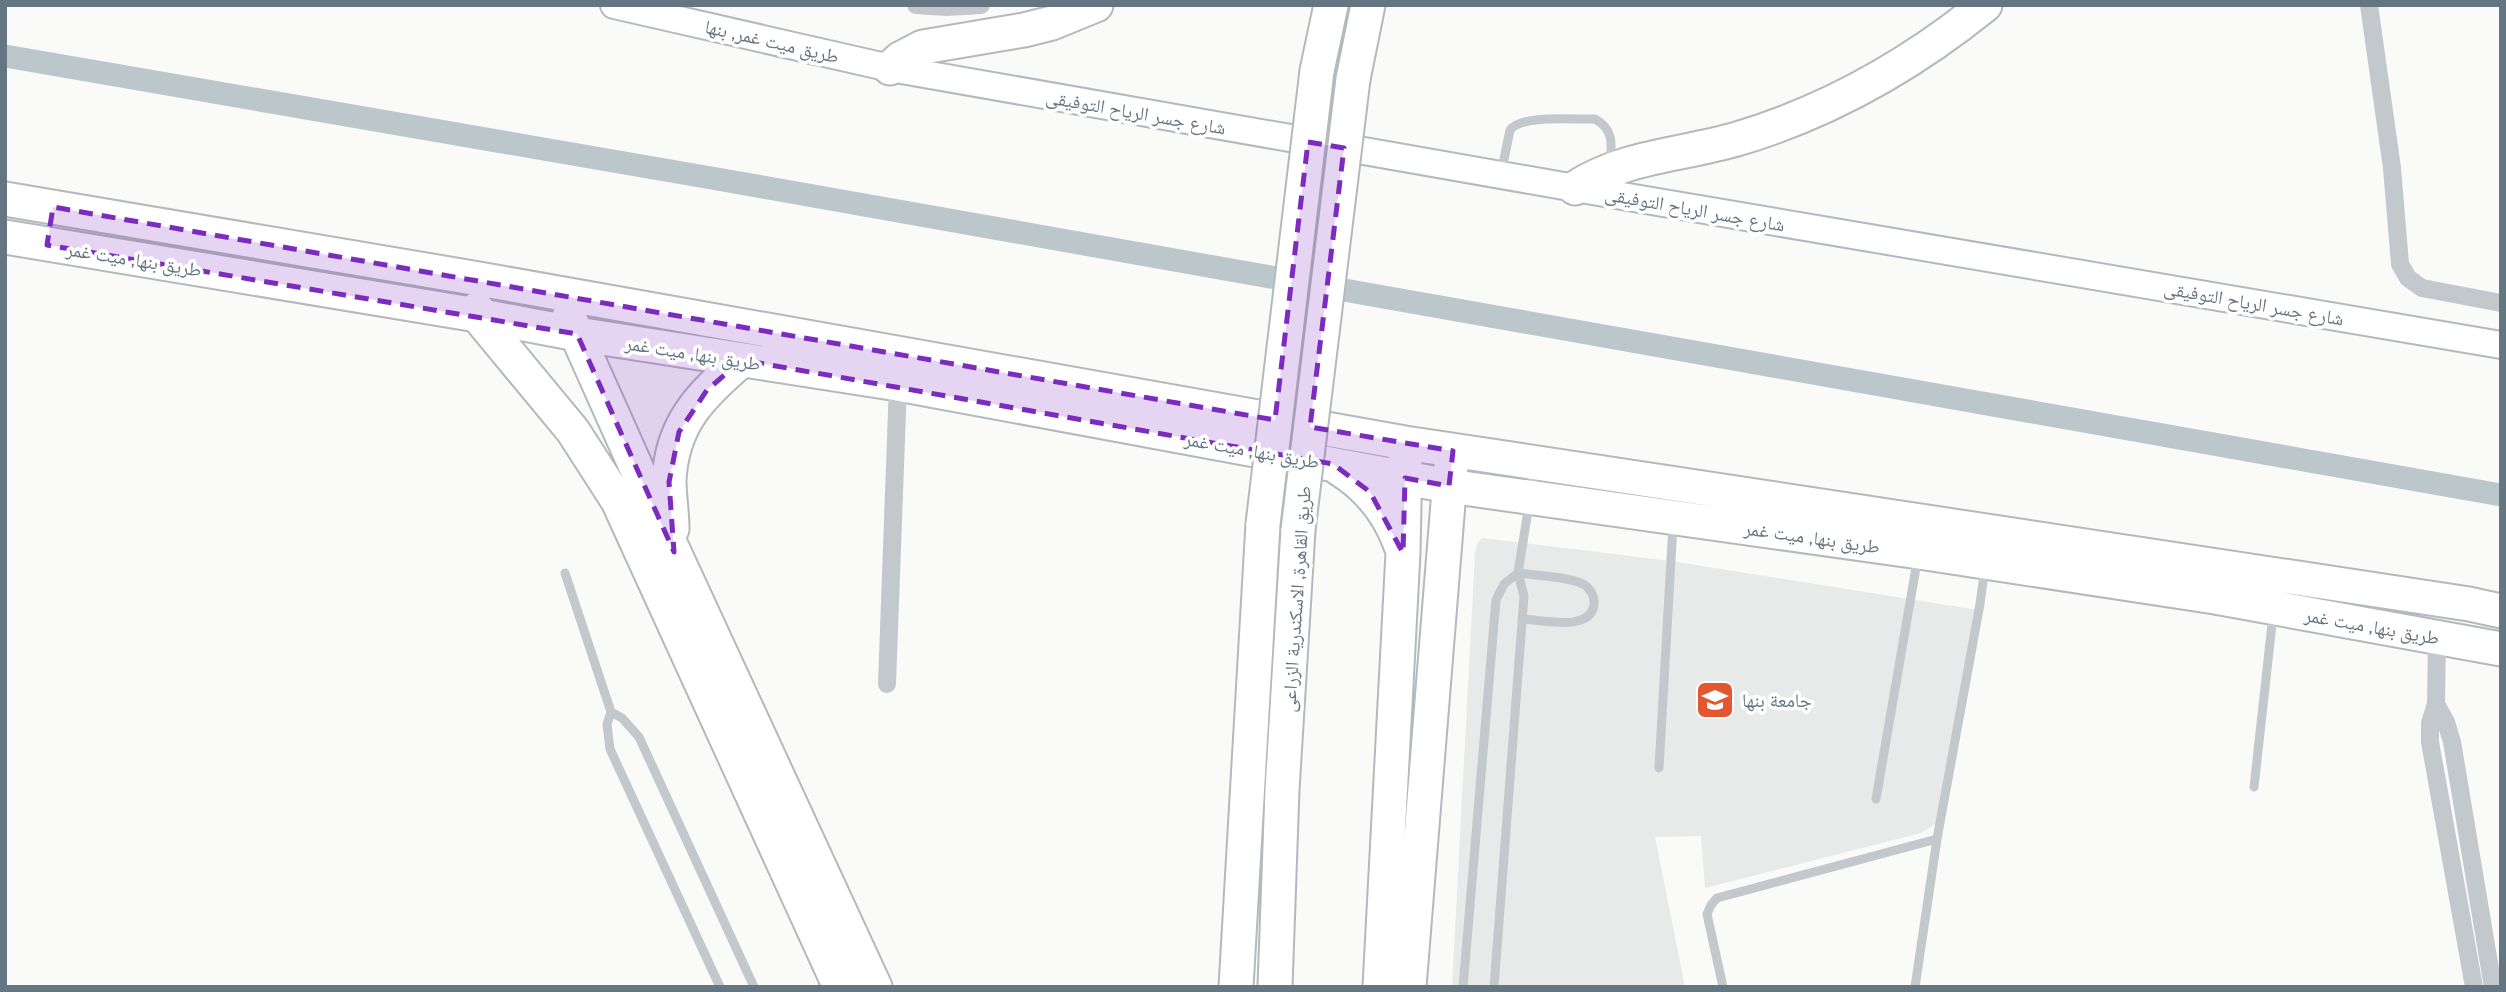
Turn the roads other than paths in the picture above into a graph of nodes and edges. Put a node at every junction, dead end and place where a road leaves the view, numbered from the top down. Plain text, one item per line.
1 (614, 5) edge
2 (916, 5) edge
3 (981, 5) edge
4 (1096, 5) edge
5 (1331, 5) edge
6 (1368, 5) edge
7 (1985, 5) edge
8 (2369, 5) edge
9 (890, 68) junction
10 (1500, 175) junction
11 (1609, 181) junction
12 (1575, 188) joint
13 (5, 199) edge
14 (53, 207) junction
15 (5, 237) edge
16 (47, 245) junction
17 (479, 279) junction
18 (558, 293) junction
19 (2501, 303) edge
20 (477, 315) junction
21 (577, 334) junction
22 (2501, 345) edge
23 (742, 360) junction
24 (898, 384) junction
25 (1405, 443) junction
26 (1453, 451) junction
27 (1333, 464) junction
28 (1536, 464) junction
29 (1405, 478) junction
30 (1449, 486) junction
31 (1530, 498) junction
32 (1673, 517) junction
33 (674, 552) junction
34 (1919, 552) junction
35 (1403, 553) junction
36 (1985, 562) junction
37 (565, 573) dead end
38 (1518, 573) junction
39 (2274, 608) junction
40 (2501, 611) edge
41 (1522, 619) junction
42 (2437, 638) junction
43 (2501, 649) edge
44 (887, 684) dead end
45 (2436, 704) junction
46 (611, 712) junction
47 (1659, 768) dead end
48 (2254, 787) dead end
49 (1876, 799) dead end
50 (1937, 839) junction
51 (720, 987) edge
52 (754, 987) edge
53 (840, 987) edge
54 (875, 987) edge
55 (1236, 987) edge
56 (1275, 987) edge
57 (1380, 987) edge
58 (1409, 987) edge
59 (1463, 987) edge
60 (1494, 987) edge
61 (1723, 987) edge
62 (1915, 987) edge
63 (2474, 987) edge
64 (2493, 987) edge

1 - 9 main road, طريق ميت غمر, بنها
2 - 3 street
4 - 9 highway
5 - 55 highway, طريق القاهرة, الاسكندرية الزراعى, bridge
6 - 56 highway, طريق القاهرة, الاسكندرية الزراعى, bridge
7 - 11 highway
8 - 19 street
9 - 10 main road, شارع جسر الرياح التوفيقى
10 - 11 lane
10 - 12 main road, شارع جسر الرياح التوفيقى
11 - 12 highway
11 - 22 main road, شارع جسر الرياح التوفيقى
13 - 14 highway, طريق بنها, ميت غمر
14 - 16 highway
14 - 17 highway, طريق بنها, ميت غمر
15 - 16 highway, طريق بنها, ميت غمر
16 - 20 highway, طريق بنها, ميت غمر
17 - 18 highway, طريق بنها, ميت غمر
17 - 20 highway
18 - 21 highway
18 - 25 highway, طريق بنها, ميت غمر
20 - 21 highway, طريق بنها, ميت غمر
20 - 53 highway
21 - 23 highway, طريق بنها, ميت غمر
21 - 33 highway
23 - 24 highway, طريق بنها, ميت غمر
23 - 33 highway
24 - 27 highway, طريق بنها, ميت غمر
24 - 44 street
25 - 26 highway, طريق بنها, ميت غمر
25 - 29 highway
26 - 28 highway, طريق بنها, ميت غمر
26 - 30 highway
27 - 29 highway, طريق بنها, ميت غمر
27 - 35 highway
28 - 31 lane
28 - 40 highway, طريق بنها, ميت غمر
29 - 30 highway, طريق بنها, ميت غمر
29 - 35 highway
30 - 31 highway, طريق بنها, ميت غمر
30 - 58 highway
31 - 32 highway, طريق بنها, ميت غمر
31 - 38 lane
32 - 34 highway, طريق بنها, ميت غمر
32 - 47 lane
33 - 54 highway
34 - 36 highway, طريق بنها, ميت غمر
34 - 49 lane
35 - 57 highway
36 - 39 highway, طريق بنها, ميت غمر
36 - 50 lane
37 - 46 lane
38 - 41 lane
38 - 41 lane
38 - 59 lane
39 - 42 highway, طريق بنها, ميت غمر
39 - 48 lane
41 - 60 lane
42 - 43 highway, طريق بنها, ميت غمر
42 - 45 street
45 - 63 street
45 - 64 street
46 - 51 lane
46 - 52 lane
50 - 61 lane
50 - 62 lane

